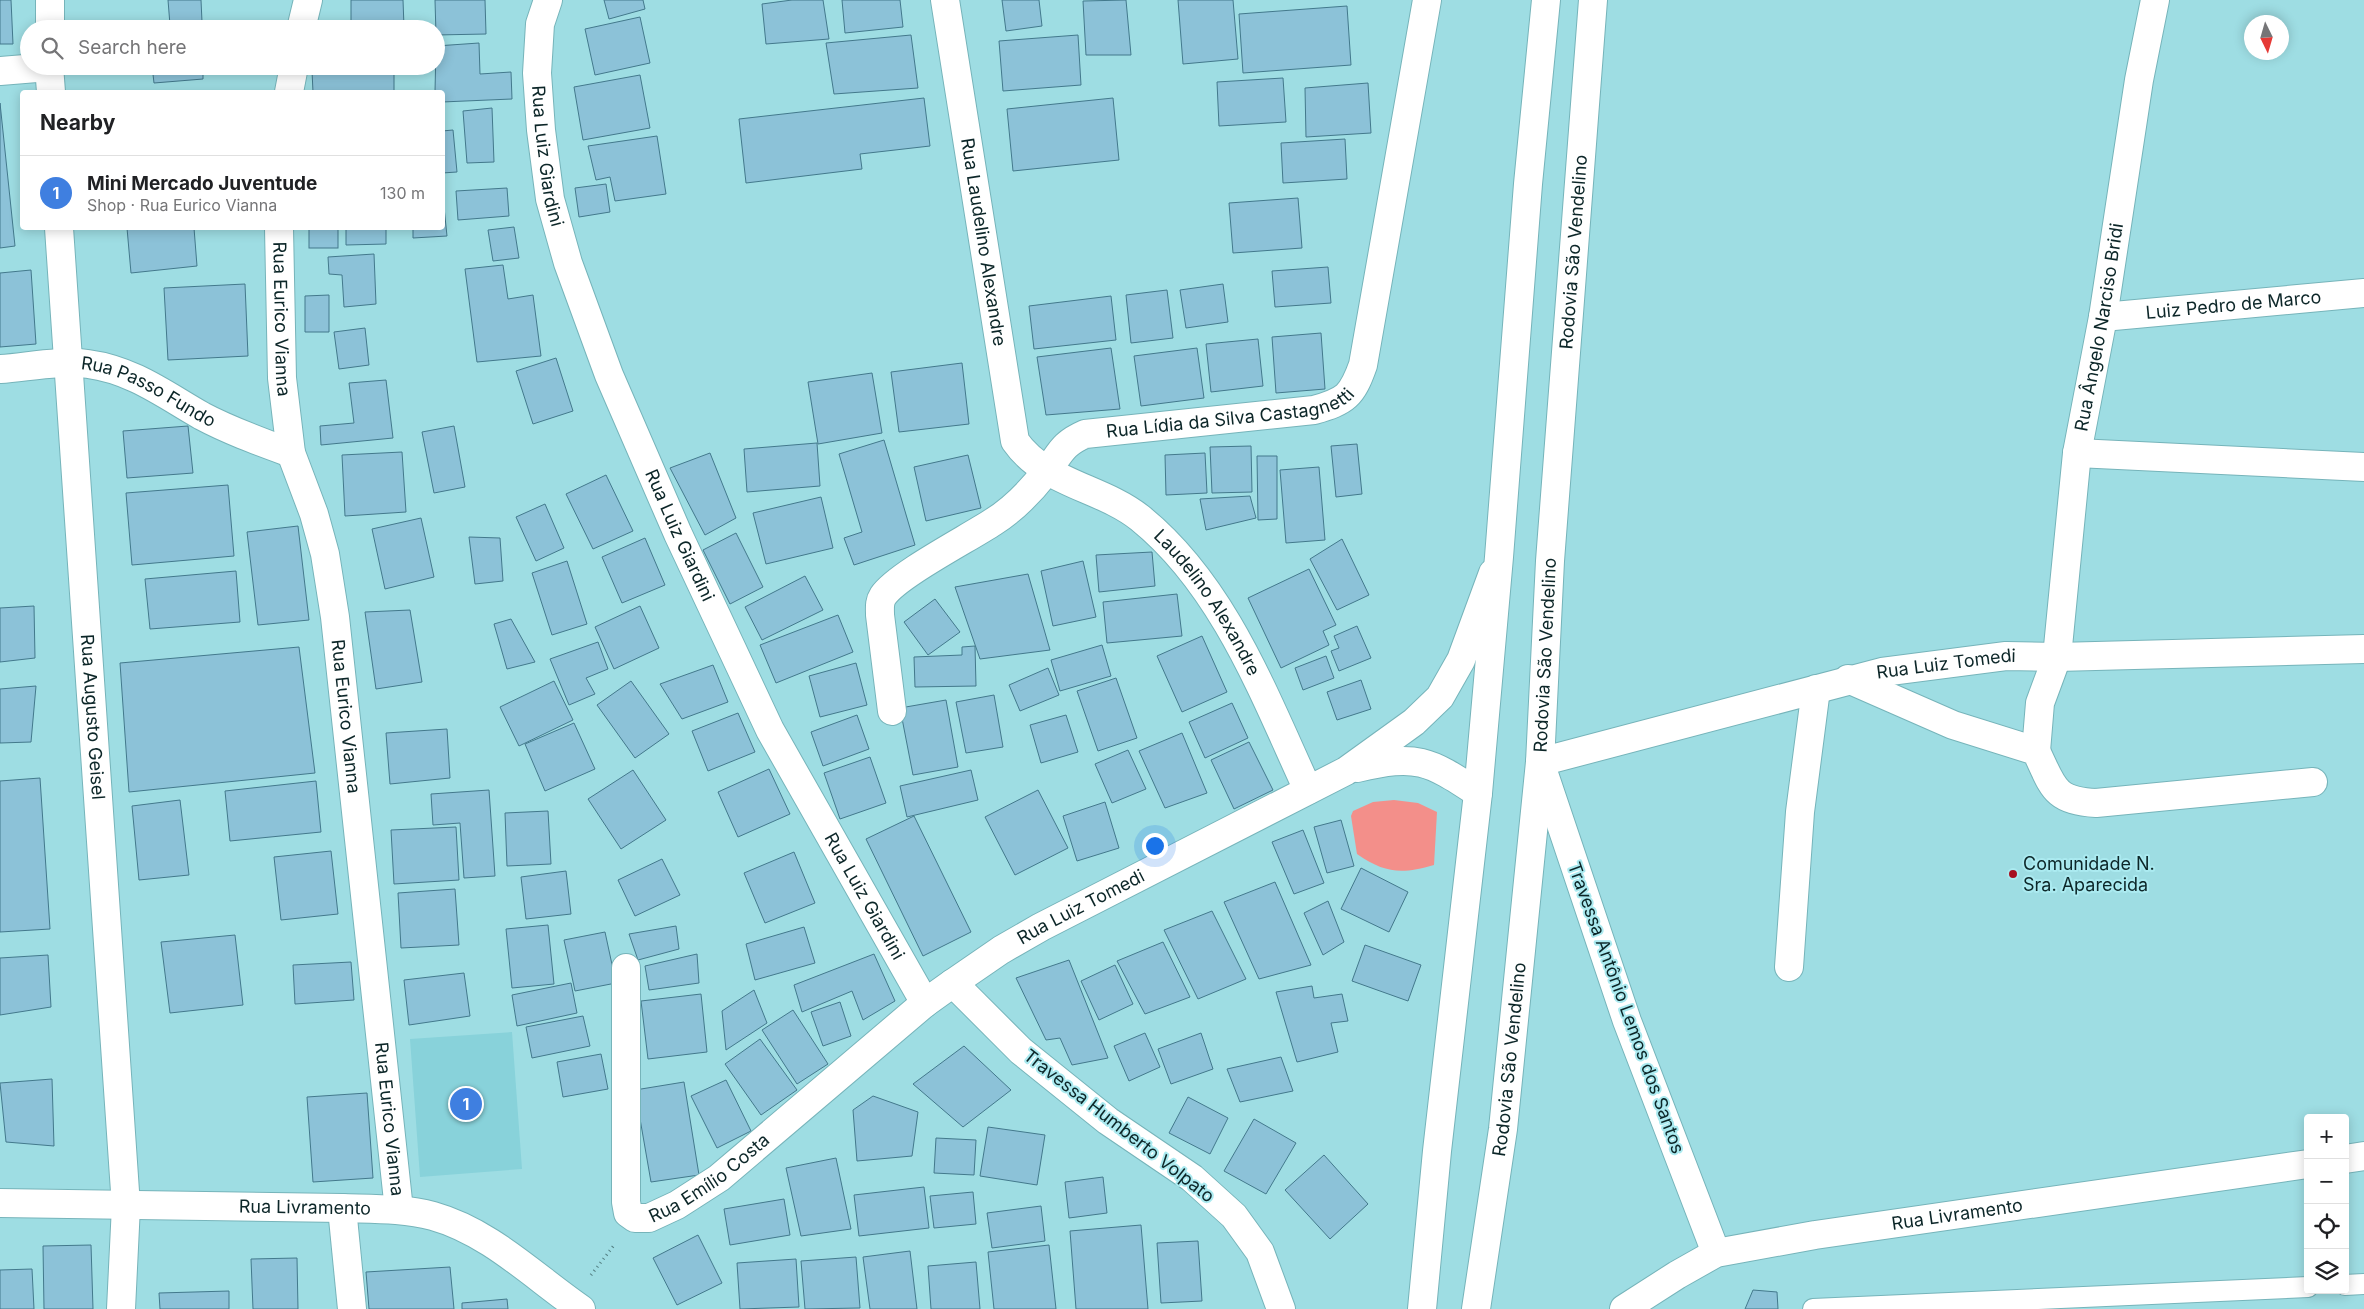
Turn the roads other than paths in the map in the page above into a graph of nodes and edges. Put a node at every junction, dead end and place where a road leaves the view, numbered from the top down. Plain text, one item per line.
1 (50, 0) edge
2 (308, 0) edge
3 (548, 0) edge
4 (945, 0) edge
5 (1427, 0) edge
6 (1546, 0) edge
7 (1592, 0) edge
8 (2155, 0) edge
9 (50, 20) edge
10 (302, 20) edge
11 (0, 71) edge
12 (20, 73) edge
13 (292, 75) edge
14 (289, 90) edge
15 (59, 230) edge
16 (279, 230) edge
17 (2364, 293) edge
18 (2103, 316) junction
19 (68, 363) junction
20 (0, 369) edge
21 (291, 453) junction
22 (2077, 453) junction
23 (2364, 467) edge
24 (1047, 472) junction
25 (1499, 557) junction
26 (2364, 649) edge
27 (2057, 657) junction
28 (1848, 679) junction
29 (1816, 689) junction
30 (892, 711) dead end
31 (2036, 751) junction
32 (1540, 762) junction
33 (1346, 771) junction
34 (2313, 782) dead end
35 (1308, 790) junction
36 (1478, 794) junction
37 (1789, 967) dead end
38 (626, 968) dead end
39 (953, 983) junction
40 (925, 1003) junction
41 (2364, 1156) edge
42 (2349, 1158) edge
43 (2304, 1165) edge
44 (0, 1203) edge
45 (126, 1206) junction
46 (342, 1208) junction
47 (399, 1210) junction
48 (1716, 1253) junction
49 (2364, 1284) edge
50 (2349, 1285) edge
51 (2304, 1287) edge
52 (576, 1305) edge
53 (1852, 1308) edge
54 (121, 1309) edge
55 (352, 1309) edge
56 (1281, 1309) edge
57 (1422, 1309) edge
58 (1476, 1309) edge
59 (1624, 1309) edge
60 (1813, 1309) edge

1 - 9 main road
2 - 10 main road
3 - 40 main road, Rua Luiz Giardini
4 - 24 main road, Rua Laudelino Alexandre
5 - 24 main road, Rua Lídia da Silva Castagnetti
6 - 25 main road
7 - 32 main road, Rodovia São Vendelino
8 - 18 main road, Rua Ângelo Narciso Bridi
11 - 12 main road
13 - 14 main road
15 - 19 main road, Rua Augusto Geisel
16 - 21 main road, Rua Eurico Vianna
17 - 18 main road, Luiz Pedro de Marco
18 - 22 main road, Rua Ângelo Narciso Bridi
19 - 20 main road, Rua Passo Fundo
19 - 21 main road, Rua Passo Fundo
19 - 45 main road, Rua Augusto Geisel
21 - 47 main road, Rua Eurico Vianna
22 - 23 main road
22 - 27 main road, Rua Ângelo Narciso Bridi
24 - 30 main road, Rua Lídia da Silva Castagnetti
24 - 35 main road, Laudelino Alexandre
25 - 33 main road
25 - 36 main road
26 - 27 main road, Rua Luiz Tomedi
27 - 28 main road, Rua Luiz Tomedi
27 - 31 main road, Rua Ângelo Narciso Bridi
28 - 29 main road, Rua Luiz Tomedi
28 - 31 main road
29 - 32 main road, Rua Luiz Tomedi
29 - 37 main road
31 - 34 main road
32 - 48 main road, Travessa Antônio Lemos dos Santos
32 - 58 main road, Rodovia São Vendelino
33 - 35 main road, Rua Luiz Tomedi
33 - 36 main road
35 - 39 main road, Rua Luiz Tomedi
36 - 57 main road
38 - 40 main road, Rua Emílio Costa
39 - 40 main road
39 - 56 main road, Travessa Humberto Volpato
41 - 42 main road
43 - 48 main road, Rua Livramento
44 - 45 main road, Rua Livramento
45 - 46 main road, Rua Livramento
45 - 54 main road, Rua Augusto Geisel
46 - 47 main road, Rua Livramento
46 - 55 main road
47 - 52 main road, Rua Livramento
48 - 59 main road, Rua Livramento
49 - 50 lane
51 - 53 lane
53 - 60 lane

